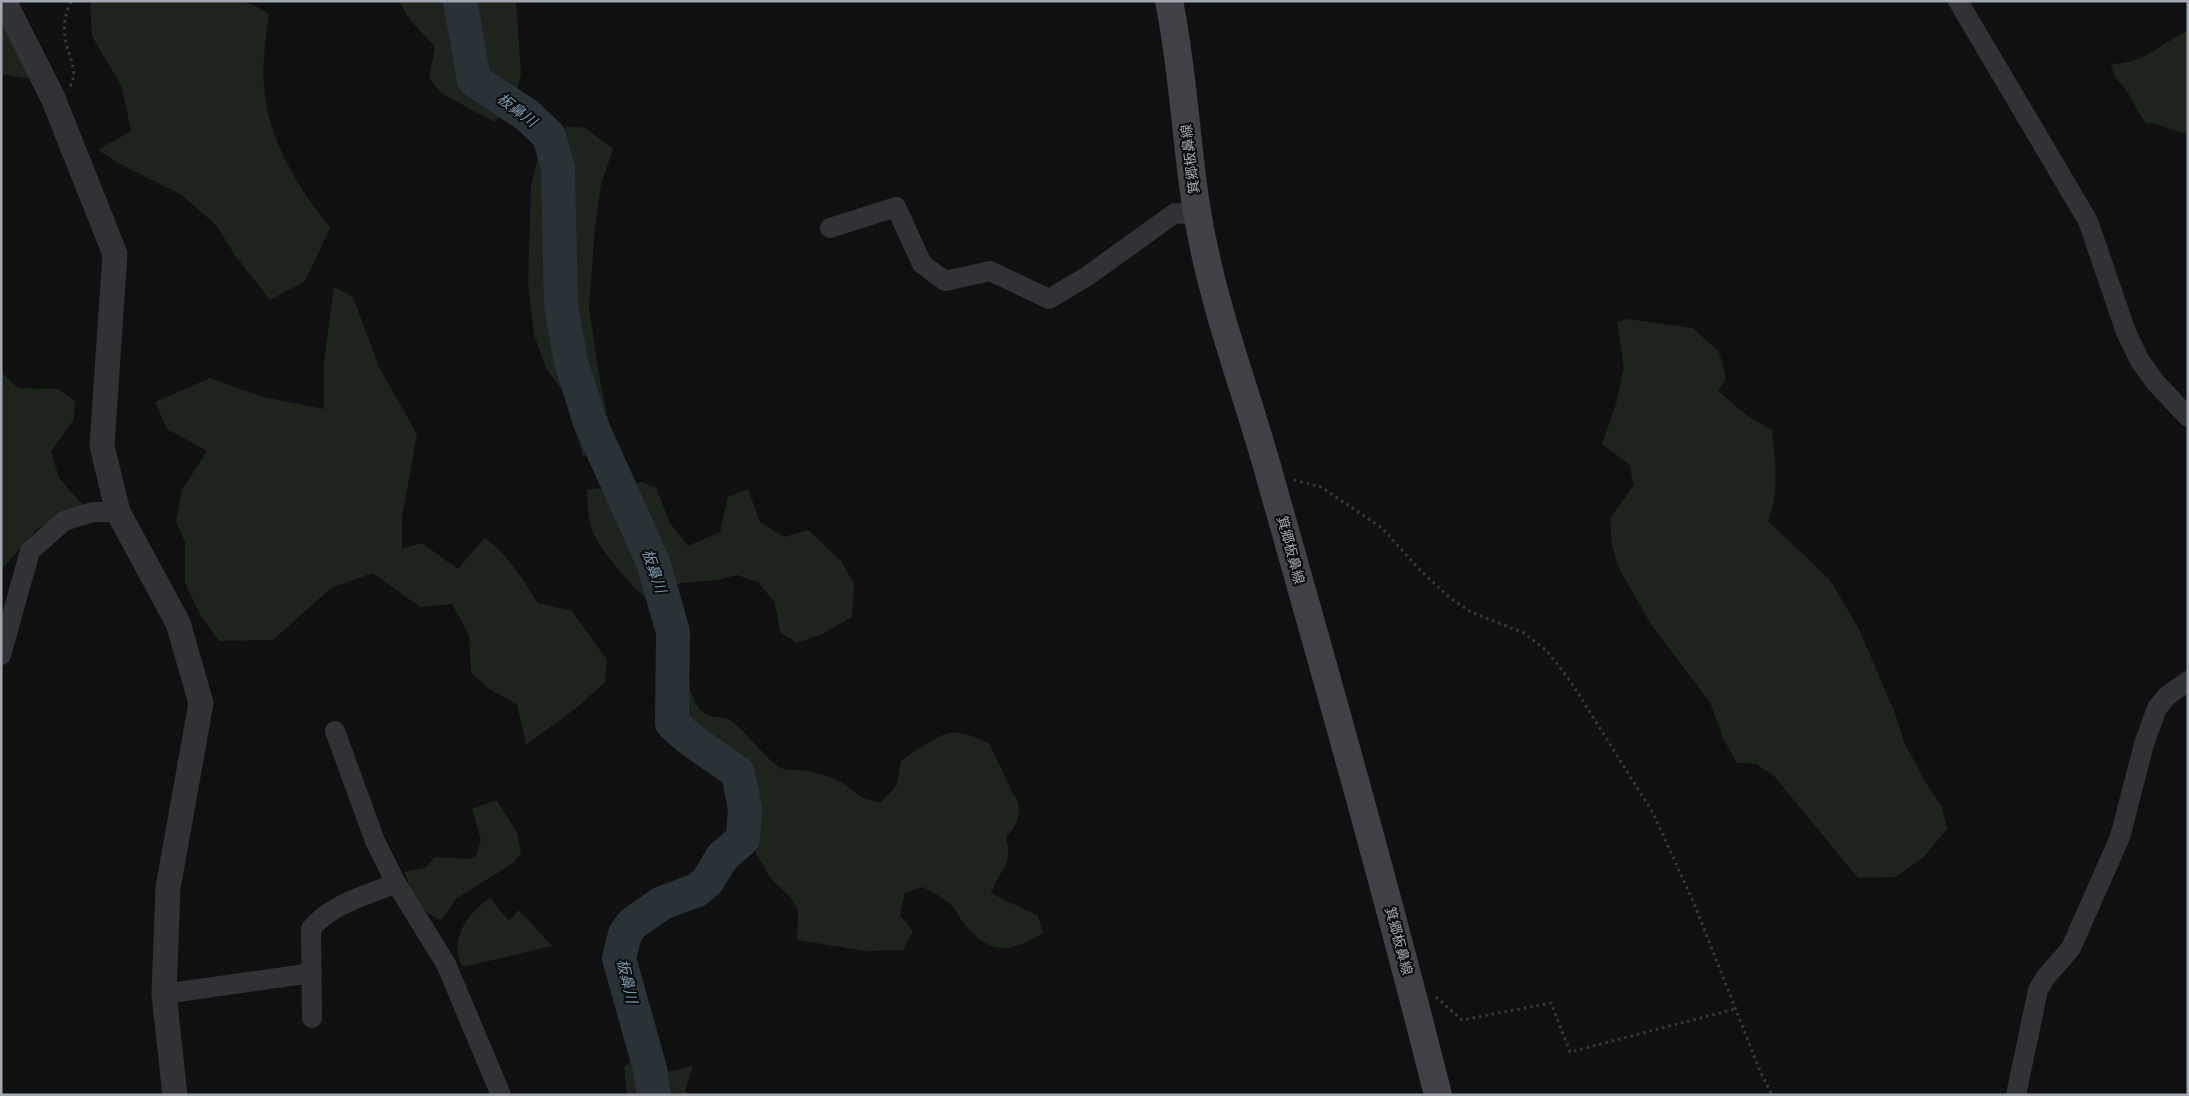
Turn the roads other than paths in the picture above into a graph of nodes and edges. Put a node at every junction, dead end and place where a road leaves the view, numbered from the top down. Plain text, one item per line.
1 (4, 1) edge
2 (1169, 1) edge
3 (1958, 1) edge
4 (1198, 215) junction
5 (830, 228) dead end
6 (2188, 416) edge
7 (118, 512) junction
8 (1, 655) edge
9 (2188, 681) edge
10 (335, 731) dead end
11 (396, 883) junction
12 (312, 973) junction
13 (164, 994) junction
14 (312, 1018) dead end
15 (175, 1095) edge
16 (501, 1095) edge
17 (1438, 1095) edge
18 (2016, 1095) edge

1 - 7 street
2 - 4 main road, 箕郷板鼻線
3 - 6 street
4 - 5 street
4 - 17 main road, 箕郷板鼻線
7 - 8 street
7 - 13 street
9 - 18 street
10 - 11 street
11 - 12 street
11 - 16 street
12 - 13 street
12 - 14 street
13 - 15 street

